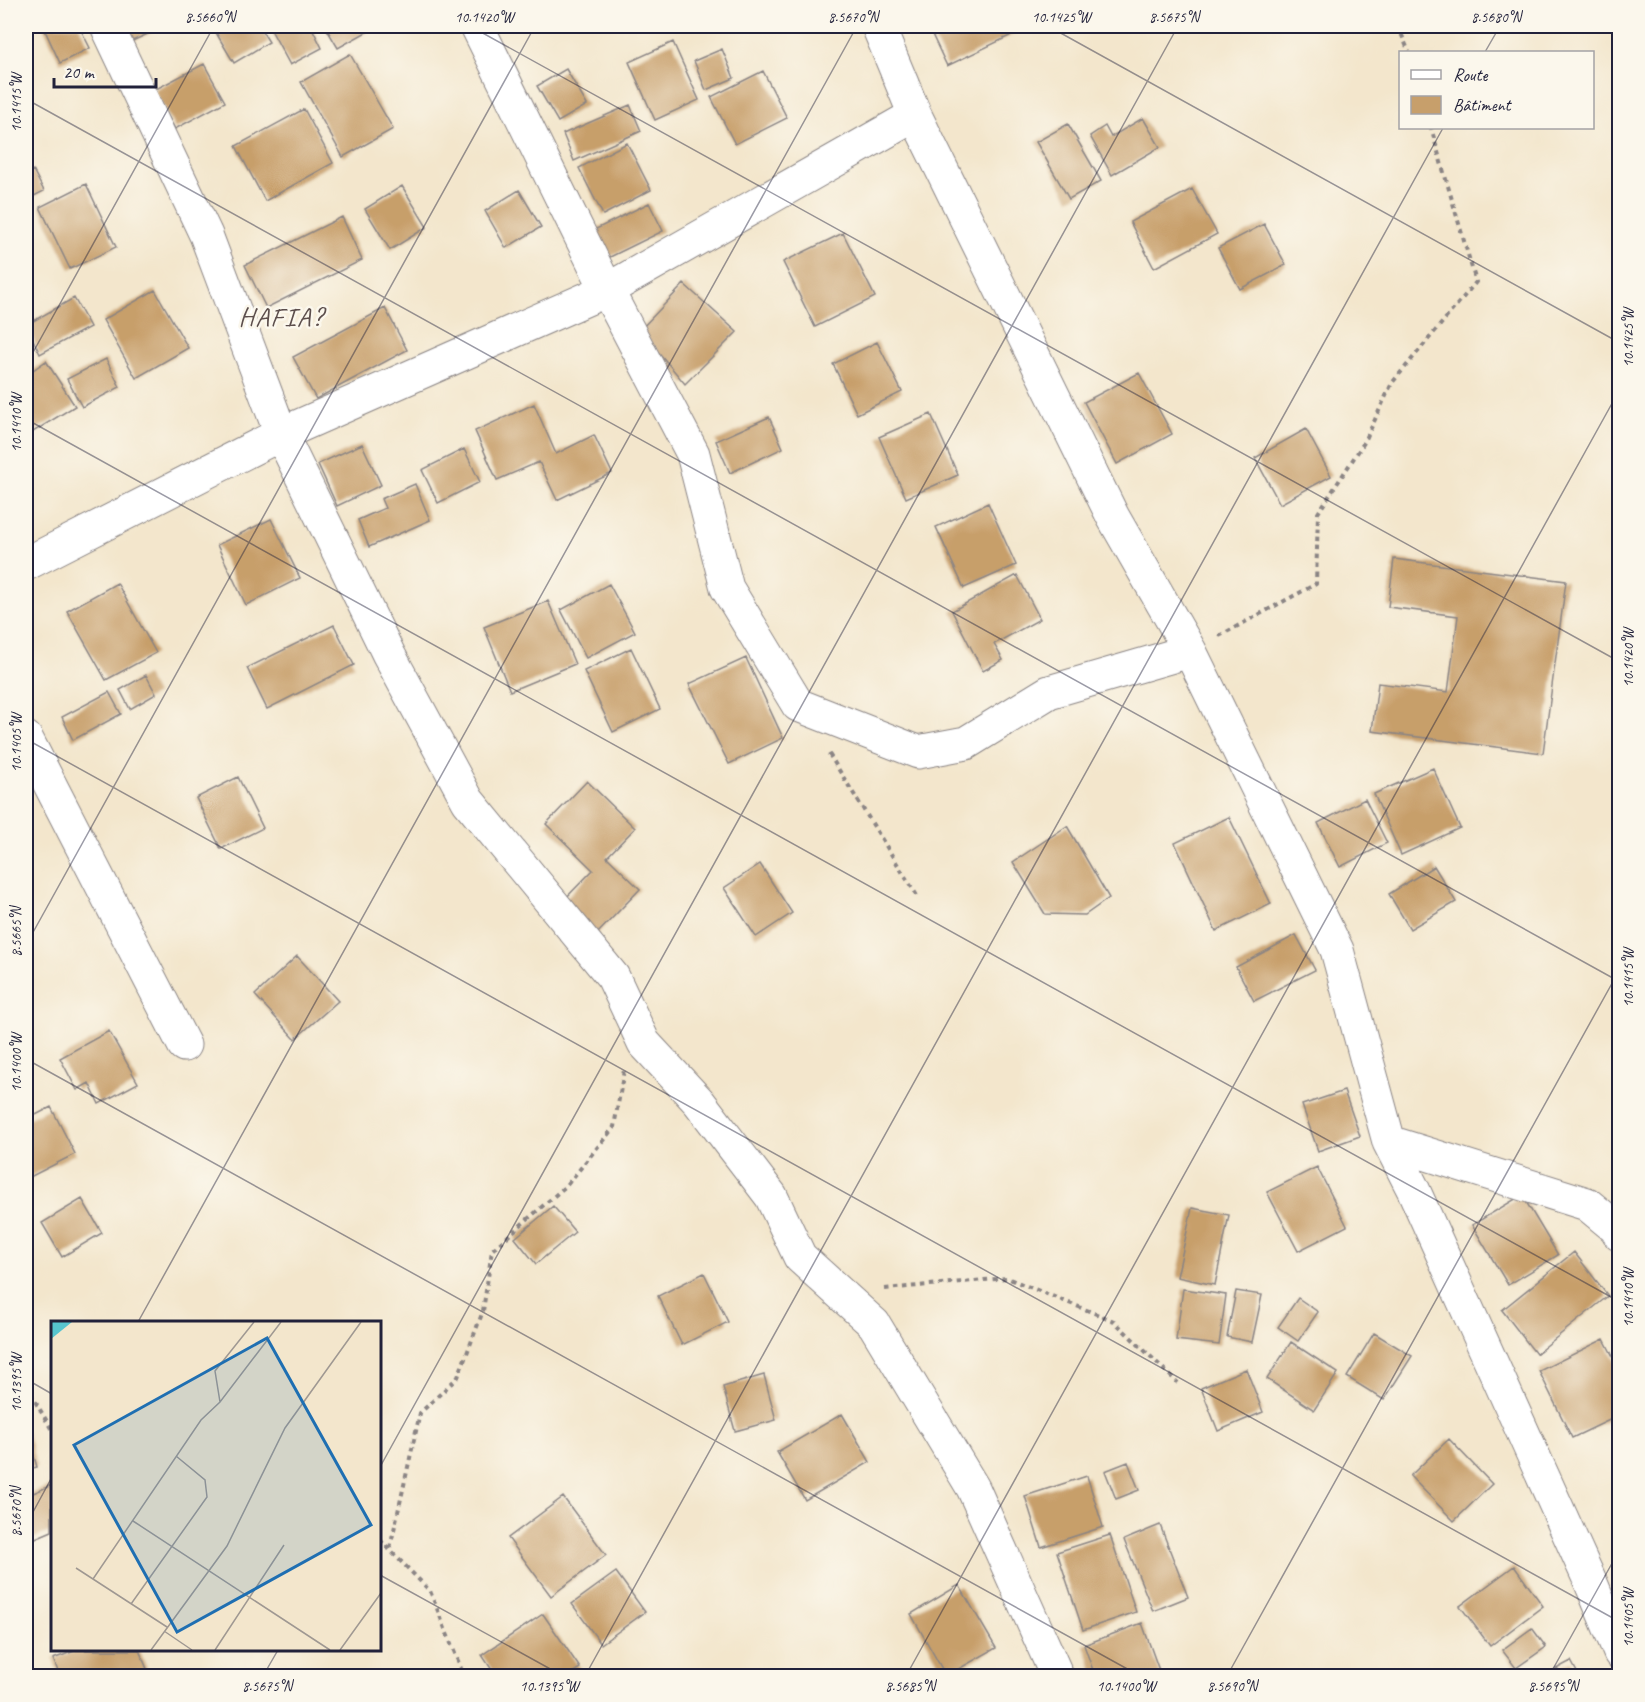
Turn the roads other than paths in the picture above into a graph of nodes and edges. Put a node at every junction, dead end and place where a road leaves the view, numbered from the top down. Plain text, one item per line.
1 (107, 26) edge
2 (477, 26) edge
3 (878, 26) edge
4 (915, 115) junction
5 (607, 290) junction
6 (281, 434) junction
7 (26, 564) edge
8 (1190, 651) junction
9 (26, 738) edge
10 (184, 1045) dead end
11 (1389, 1142) junction
12 (1620, 1235) edge
13 (1620, 1653) edge
14 (1057, 1677) edge

1 - 6 street
2 - 5 street
3 - 4 street
4 - 5 street
4 - 8 street
5 - 6 street
5 - 8 street
6 - 7 street
6 - 14 street
8 - 11 street
9 - 10 street
11 - 12 street
11 - 13 street

